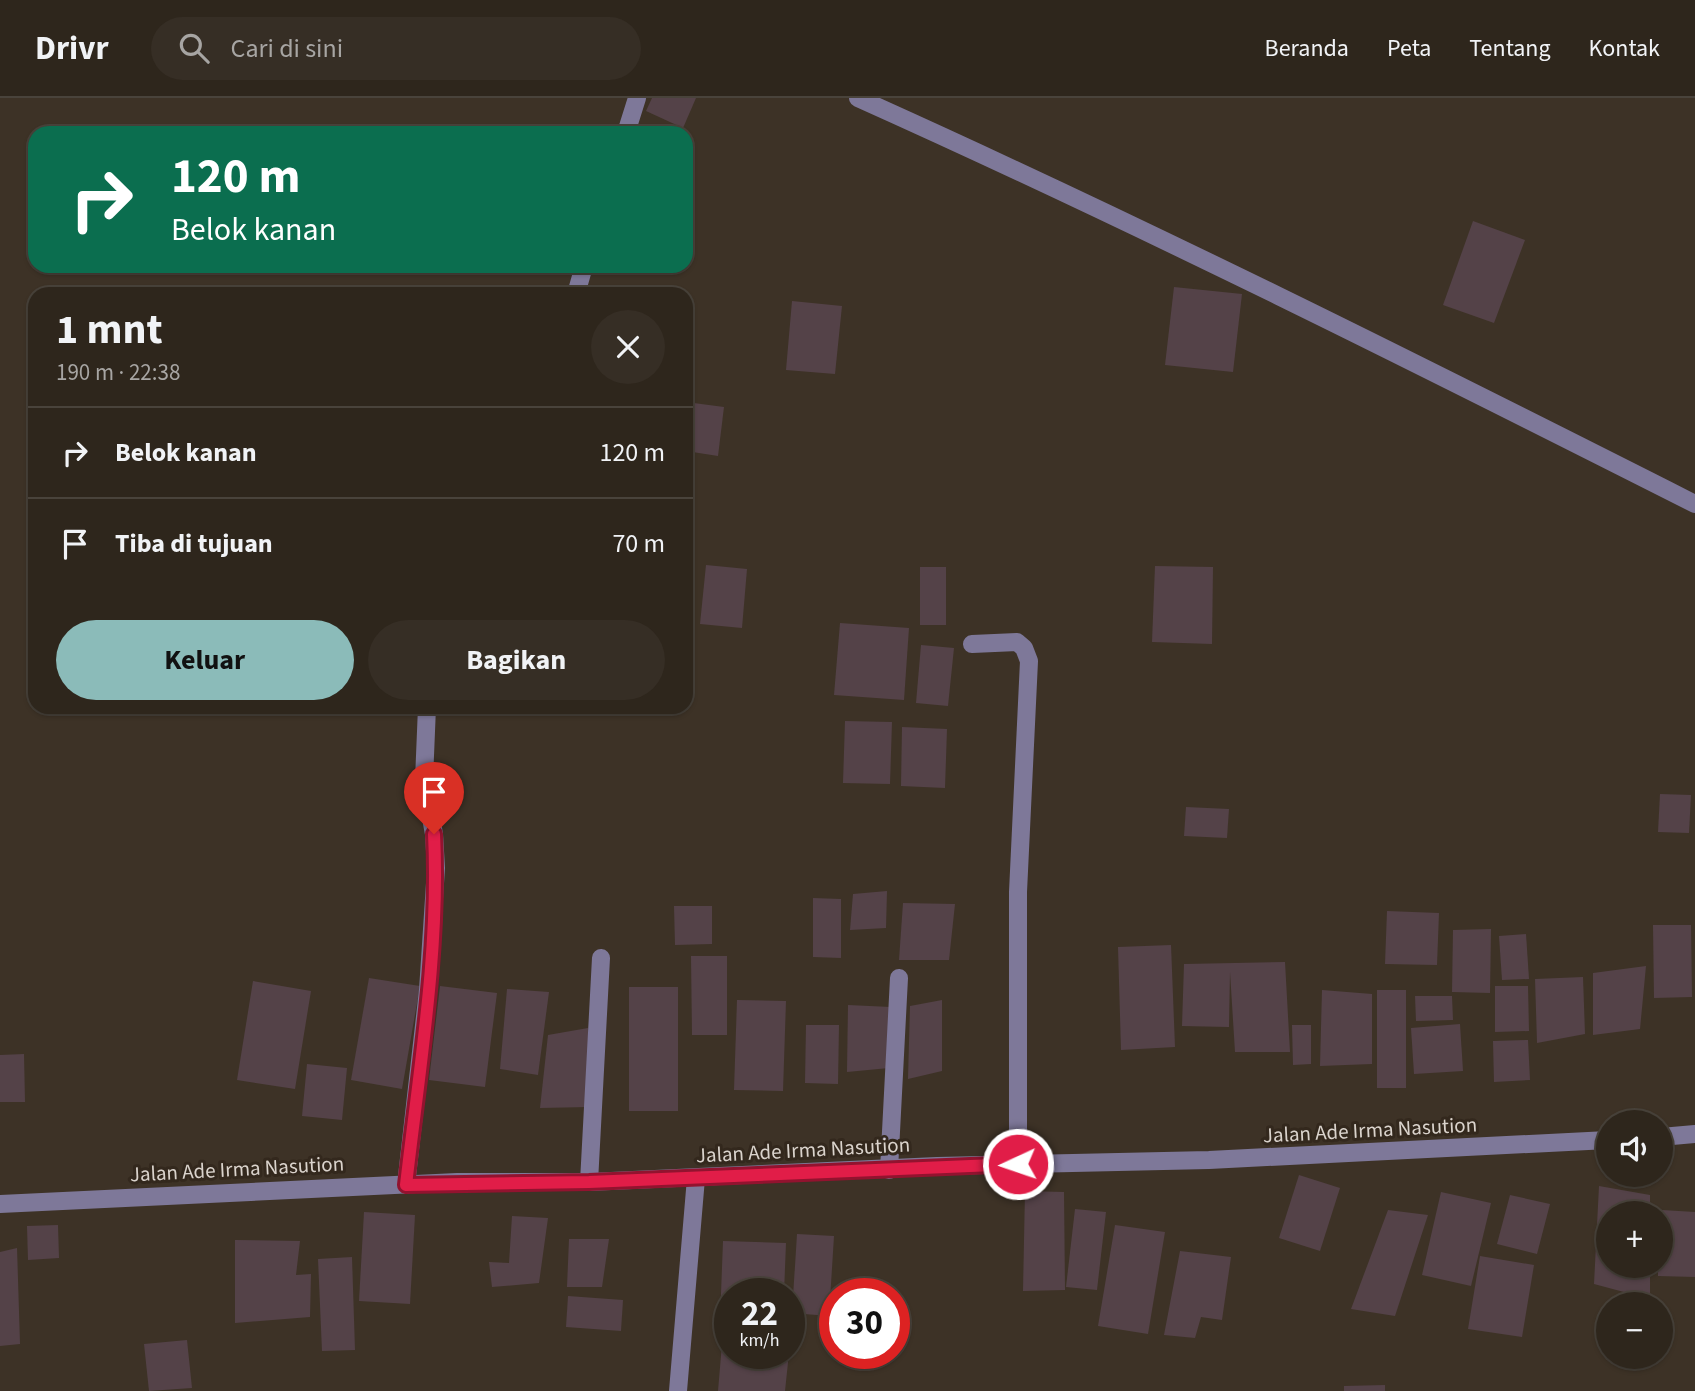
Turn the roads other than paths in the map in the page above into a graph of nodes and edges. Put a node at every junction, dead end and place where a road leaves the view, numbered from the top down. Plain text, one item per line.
1 (637, 98) edge
2 (858, 98) edge
3 (628, 126) edge
4 (1695, 504) edge
5 (972, 644) dead end
6 (427, 714) edge
7 (601, 958) dead end
8 (899, 978) dead end
9 (1695, 1135) edge
10 (1673, 1136) edge
11 (1596, 1141) edge
12 (1018, 1164) junction
13 (890, 1170) junction
14 (696, 1178) junction
15 (589, 1182) junction
16 (406, 1185) junction
17 (0, 1203) edge
18 (678, 1391) edge

1 - 3 street
2 - 4 street
5 - 12 street
6 - 16 street
7 - 15 street
8 - 13 street
9 - 10 street
11 - 12 street, Jalan Ade Irma Nasution
12 - 13 street, Jalan Ade Irma Nasution
13 - 14 street, Jalan Ade Irma Nasution
14 - 15 street, Jalan Ade Irma Nasution
14 - 18 street
15 - 16 street, Jalan Ade Irma Nasution
16 - 17 street, Jalan Ade Irma Nasution

